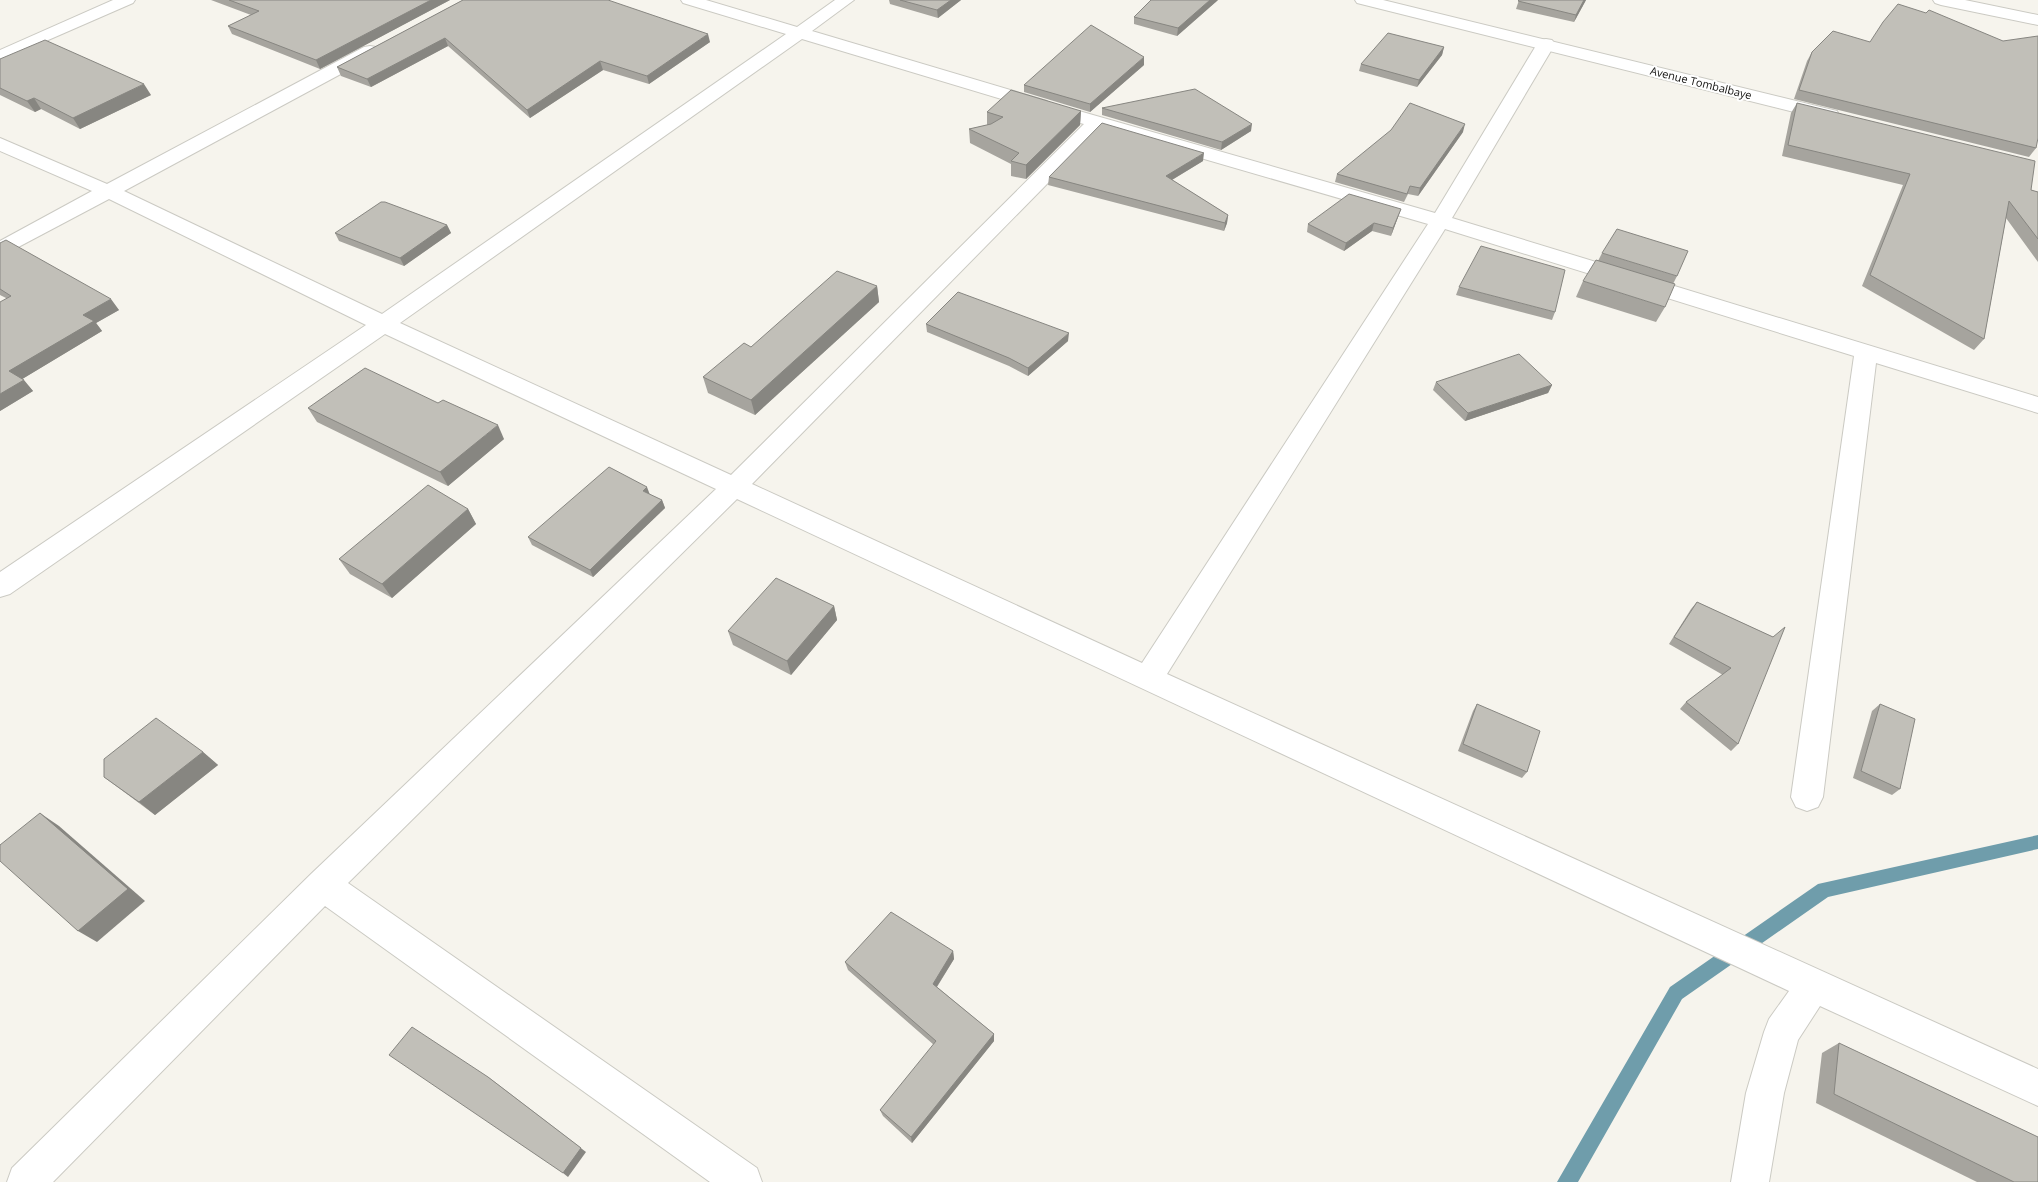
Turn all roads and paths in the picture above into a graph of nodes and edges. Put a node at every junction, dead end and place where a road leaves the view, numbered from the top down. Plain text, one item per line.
1 (127, 0) edge
2 (689, 0) edge
3 (846, 0) edge
4 (1363, 0) edge
5 (1941, 0) edge
6 (1978, 4) edge
7 (2038, 20) edge
8 (799, 34) junction
9 (388, 42) edge
10 (1546, 44) junction
11 (0, 56) edge
12 (1845, 119) edge
13 (1096, 122) junction
14 (0, 144) edge
15 (108, 191) junction
16 (1440, 221) junction
17 (0, 249) edge
18 (383, 324) junction
19 (1866, 352) junction
20 (2038, 405) edge
21 (734, 487) junction
22 (0, 586) edge
23 (1148, 679) junction
24 (1807, 797) dead end
25 (323, 885) junction
26 (1814, 984) junction
27 (2038, 1088) edge
28 (26, 1182) edge
29 (743, 1182) edge
30 (1750, 1182) edge

1 - 11 street
2 - 8 street
3 - 8 street
4 - 10 street, Avenue Tombalbaye
5 - 6 street
6 - 7 street
8 - 13 street
8 - 18 street
9 - 15 street
10 - 12 street, Avenue Tombalbaye
10 - 16 street
13 - 16 street
13 - 21 street
14 - 15 street
15 - 17 street
15 - 18 street
16 - 19 street
16 - 23 street
18 - 21 street
18 - 22 street
19 - 20 street
19 - 24 street
21 - 23 street
21 - 25 street
23 - 26 street
25 - 28 street
25 - 29 street
26 - 27 street
26 - 30 street

